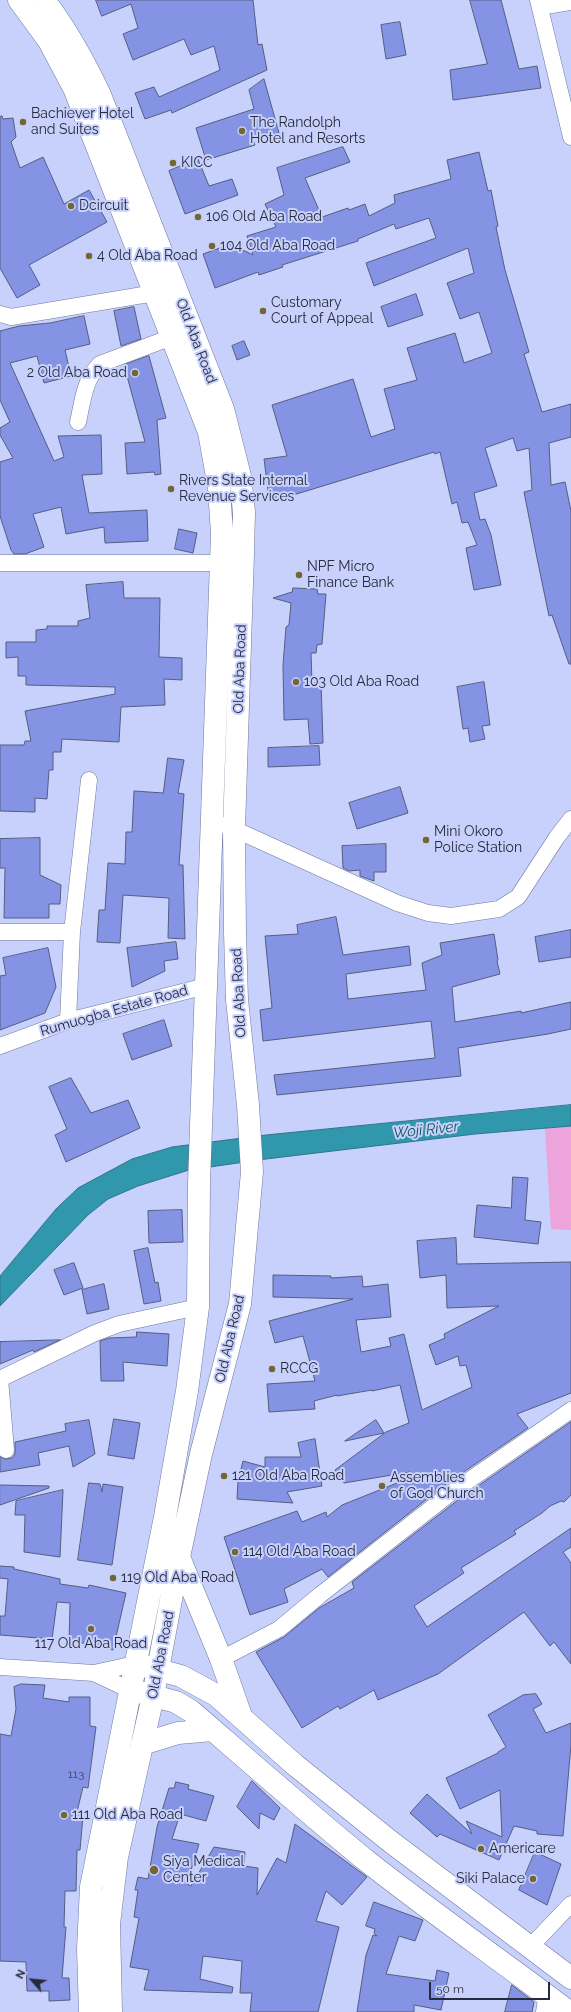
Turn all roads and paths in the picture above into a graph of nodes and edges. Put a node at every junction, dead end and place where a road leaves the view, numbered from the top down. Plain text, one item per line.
1 (19, 0) edge
2 (44, 0) edge
3 (571, 2) edge
4 (539, 3) edge
5 (571, 137) edge
6 (155, 293) junction
7 (0, 314) edge
8 (172, 337) junction
9 (78, 422) dead end
10 (0, 563) edge
11 (221, 563) junction
12 (89, 780) dead end
13 (571, 819) edge
14 (212, 820) junction
15 (234, 829) junction
16 (0, 932) edge
17 (72, 932) junction
18 (206, 986) junction
19 (68, 1021) junction
20 (0, 1046) edge
21 (198, 1308) junction
22 (0, 1379) edge
23 (571, 1410) edge
24 (6, 1450) dead end
25 (178, 1556) junction
26 (221, 1659) junction
27 (135, 1664) junction
28 (0, 1667) edge
29 (159, 1669) junction
30 (94, 1673) junction
31 (130, 1690) junction
32 (154, 1696) junction
33 (241, 1717) junction
34 (213, 1730) junction
35 (142, 1744) junction
36 (571, 1904) edge
37 (530, 1947) junction
38 (571, 1978) edge
39 (546, 2004) edge
40 (90, 2012) edge
41 (111, 2012) edge
42 (569, 2012) edge

1 - 6 main road, Old Aba Road
2 - 15 main road, Old Aba Road
3 - 4 street
4 - 5 street
6 - 7 street
6 - 8 main road, Old Aba Road
8 - 9 street
8 - 11 main road, Old Aba Road
10 - 11 street
11 - 14 main road, Old Aba Road
12 - 17 street
13 - 15 street
14 - 15 street
14 - 18 main road, Old Aba Road
15 - 25 main road, Old Aba Road
16 - 17 street
17 - 19 street
18 - 19 street, Rumuogba Estate Road
18 - 21 main road, Old Aba Road
19 - 20 street, Rumuogba Estate Road
21 - 22 street
21 - 27 main road, Old Aba Road
22 - 24 street
23 - 26 street
25 - 26 main road
25 - 29 main road, Old Aba Road
26 - 33 main road
27 - 29 main road
27 - 30 street
27 - 31 main road, Old Aba Road
28 - 30 street
29 - 32 main road, Old Aba Road
29 - 33 main road
30 - 31 street
31 - 32 main road
31 - 40 main road, Old Aba Road
32 - 34 main road
32 - 35 main road, Old Aba Road
33 - 37 main road
34 - 35 main road
34 - 39 main road
35 - 41 main road, Old Aba Road
36 - 37 street
37 - 38 main road
39 - 42 main road

